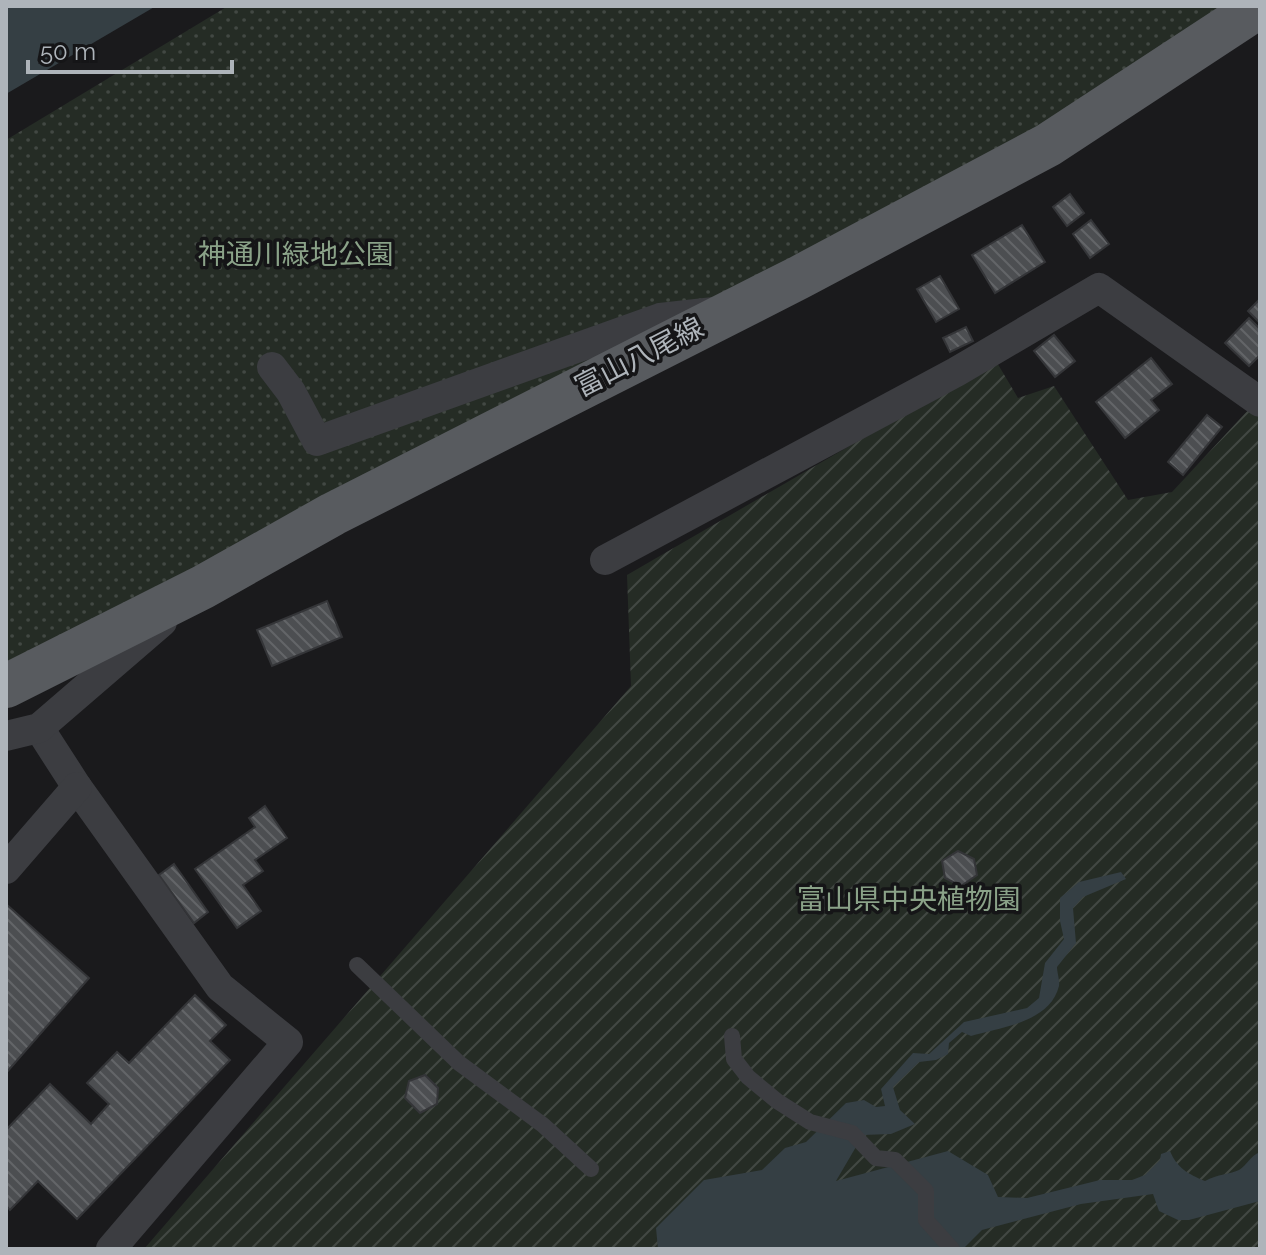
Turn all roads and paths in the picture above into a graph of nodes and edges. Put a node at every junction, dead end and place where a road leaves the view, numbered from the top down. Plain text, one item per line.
1 (1260, 6) edge
2 (731, 310) junction
3 (272, 367) dead end
4 (1260, 402) edge
5 (605, 560) dead end
6 (203, 587) junction
7 (6, 686) edge
8 (39, 728) junction
9 (6, 736) edge
10 (77, 787) junction
11 (6, 869) edge
12 (357, 965) dead end
13 (732, 1036) dead end
14 (591, 1169) dead end
15 (111, 1249) edge
16 (952, 1249) edge

1 - 2 main road, 富山八尾線
2 - 3 street
2 - 6 main road, 富山八尾線
4 - 5 street
6 - 7 main road, 富山八尾線
6 - 8 street
8 - 9 street
8 - 10 street
10 - 11 street
10 - 15 street
12 - 14 lane
13 - 16 lane

